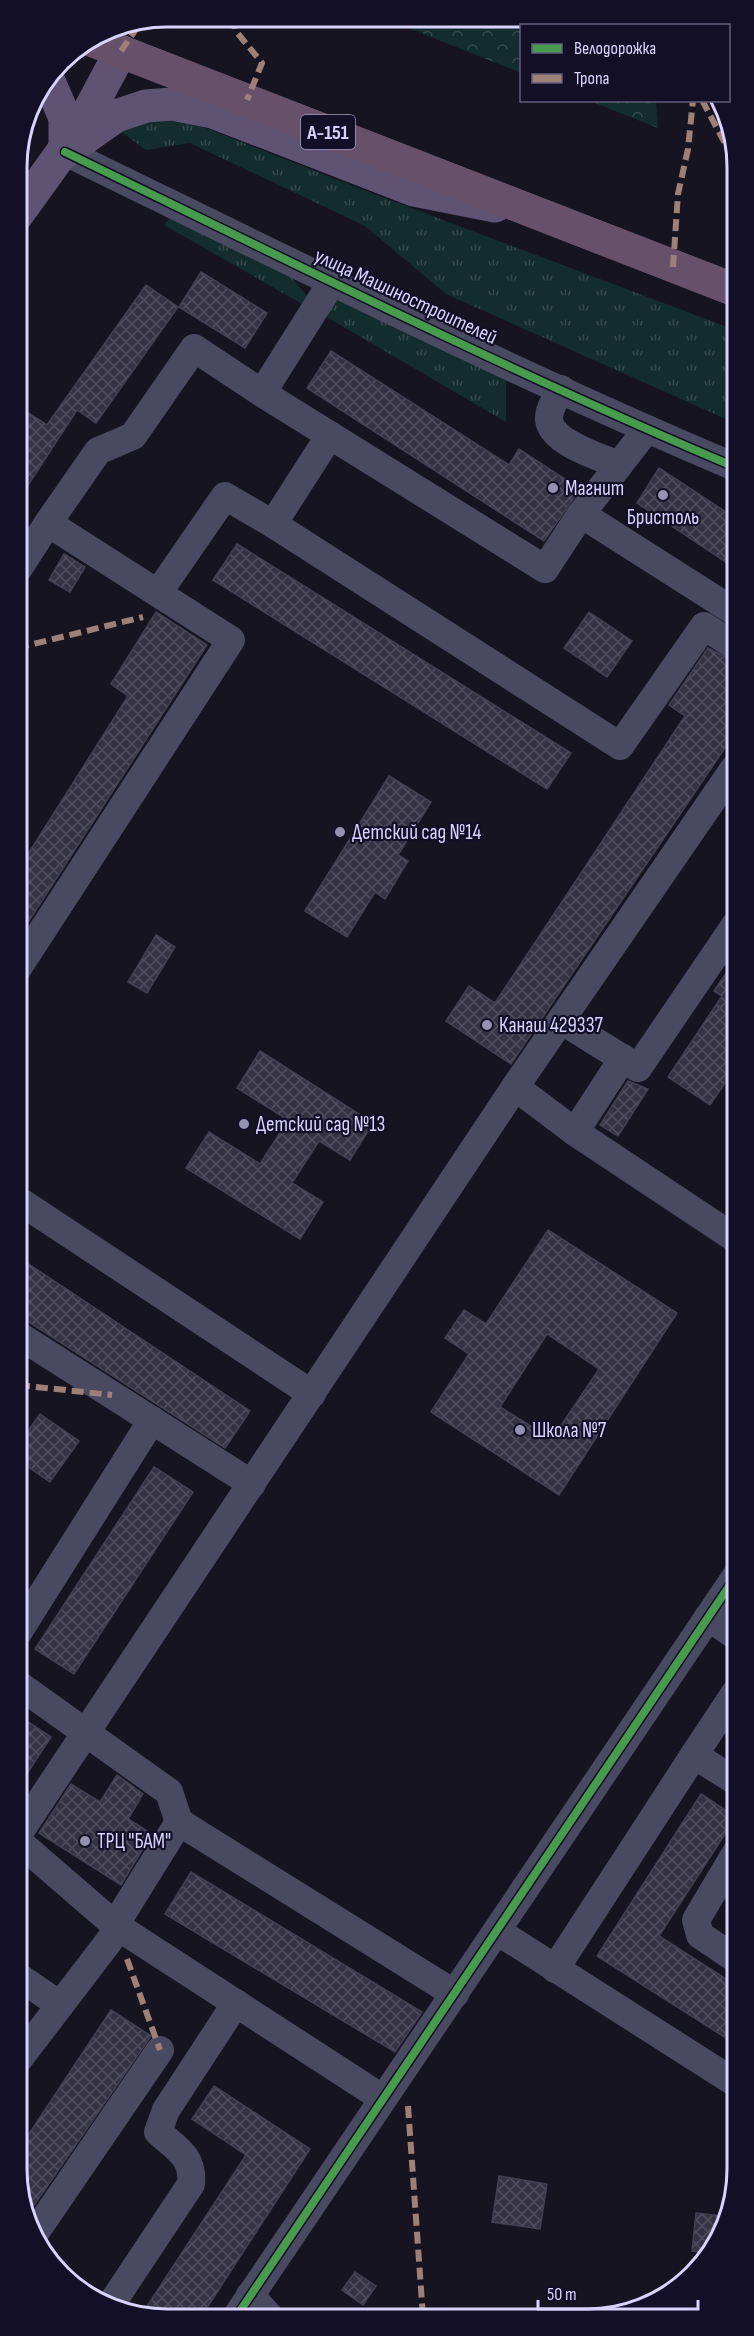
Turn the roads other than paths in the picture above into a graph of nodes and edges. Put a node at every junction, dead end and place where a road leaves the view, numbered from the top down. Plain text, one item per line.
1 (101, 44) edge
2 (121, 51) junction
3 (52, 88) edge
4 (65, 152) junction
5 (27, 202) edge
6 (535, 214) junction
7 (332, 282) junction
8 (727, 287) edge
9 (561, 389) junction
10 (262, 393) junction
11 (647, 429) junction
12 (330, 435) junction
13 (727, 463) edge
14 (619, 465) junction
15 (581, 514) junction
16 (48, 523) junction
17 (273, 524) junction
18 (27, 556) edge
19 (158, 592) junction
20 (727, 607) edge
21 (727, 641) edge
22 (727, 779) edge
23 (727, 937) edge
24 (27, 954) edge
25 (561, 1020) junction
26 (623, 1058) junction
27 (515, 1087) junction
28 (575, 1132) junction
29 (27, 1206) edge
30 (727, 1233) edge
31 (27, 1341) edge
32 (312, 1394) junction
33 (152, 1420) junction
34 (252, 1484) junction
35 (727, 1589) edge
36 (708, 1617) junction
37 (27, 1618) edge
38 (727, 1631) edge
39 (27, 1691) edge
40 (727, 1705) edge
41 (85, 1732) junction
42 (694, 1755) junction
43 (727, 1776) edge
44 (27, 1821) edge
45 (179, 1822) junction
46 (27, 1849) edge
47 (727, 1868) edge
48 (117, 1927) junction
49 (497, 1931) junction
50 (727, 1953) edge
51 (555, 1969) junction
52 (27, 1982) edge
53 (454, 1994) junction
54 (236, 2002) junction
55 (60, 2005) junction
56 (27, 2048) edge
57 (160, 2050) dead end
58 (727, 2078) edge
59 (382, 2098) junction
60 (120, 2108) junction
61 (158, 2132) junction
62 (39, 2226) edge
63 (115, 2299) edge
64 (243, 2306) edge

1 - 2 highway, А-151
2 - 4 main road
2 - 6 highway, А-151
3 - 4 main road
4 - 5 main road
4 - 6 main road
4 - 7 street, улица Машиностроителей
6 - 8 highway, А-151
7 - 9 street, улица Машиностроителей
7 - 10 street
9 - 11 street, улица Машиностроителей
9 - 14 street
10 - 12 street
10 - 16 street
11 - 13 street, улица Машиностроителей
11 - 14 street
12 - 15 street
12 - 17 street
14 - 15 street
15 - 20 street
16 - 18 street
16 - 19 street
17 - 19 street
17 - 21 street
19 - 24 street
22 - 25 street
23 - 26 street
25 - 26 street
25 - 27 street
26 - 28 street
27 - 28 street
27 - 32 street
28 - 30 street
29 - 32 street
31 - 33 street
32 - 34 street
33 - 34 street
33 - 37 street
34 - 41 street
35 - 36 street
36 - 38 street
36 - 49 street
39 - 41 street
40 - 42 street
41 - 44 street
41 - 45 street
42 - 43 street
42 - 51 street
45 - 48 street
45 - 53 street
46 - 48 street
47 - 50 street
48 - 54 street
48 - 55 street
49 - 51 street
49 - 53 street
51 - 58 street
52 - 55 street
53 - 59 street
54 - 59 street
54 - 61 street
55 - 56 street
57 - 60 street
59 - 64 street
60 - 61 street
60 - 62 street
61 - 63 street

